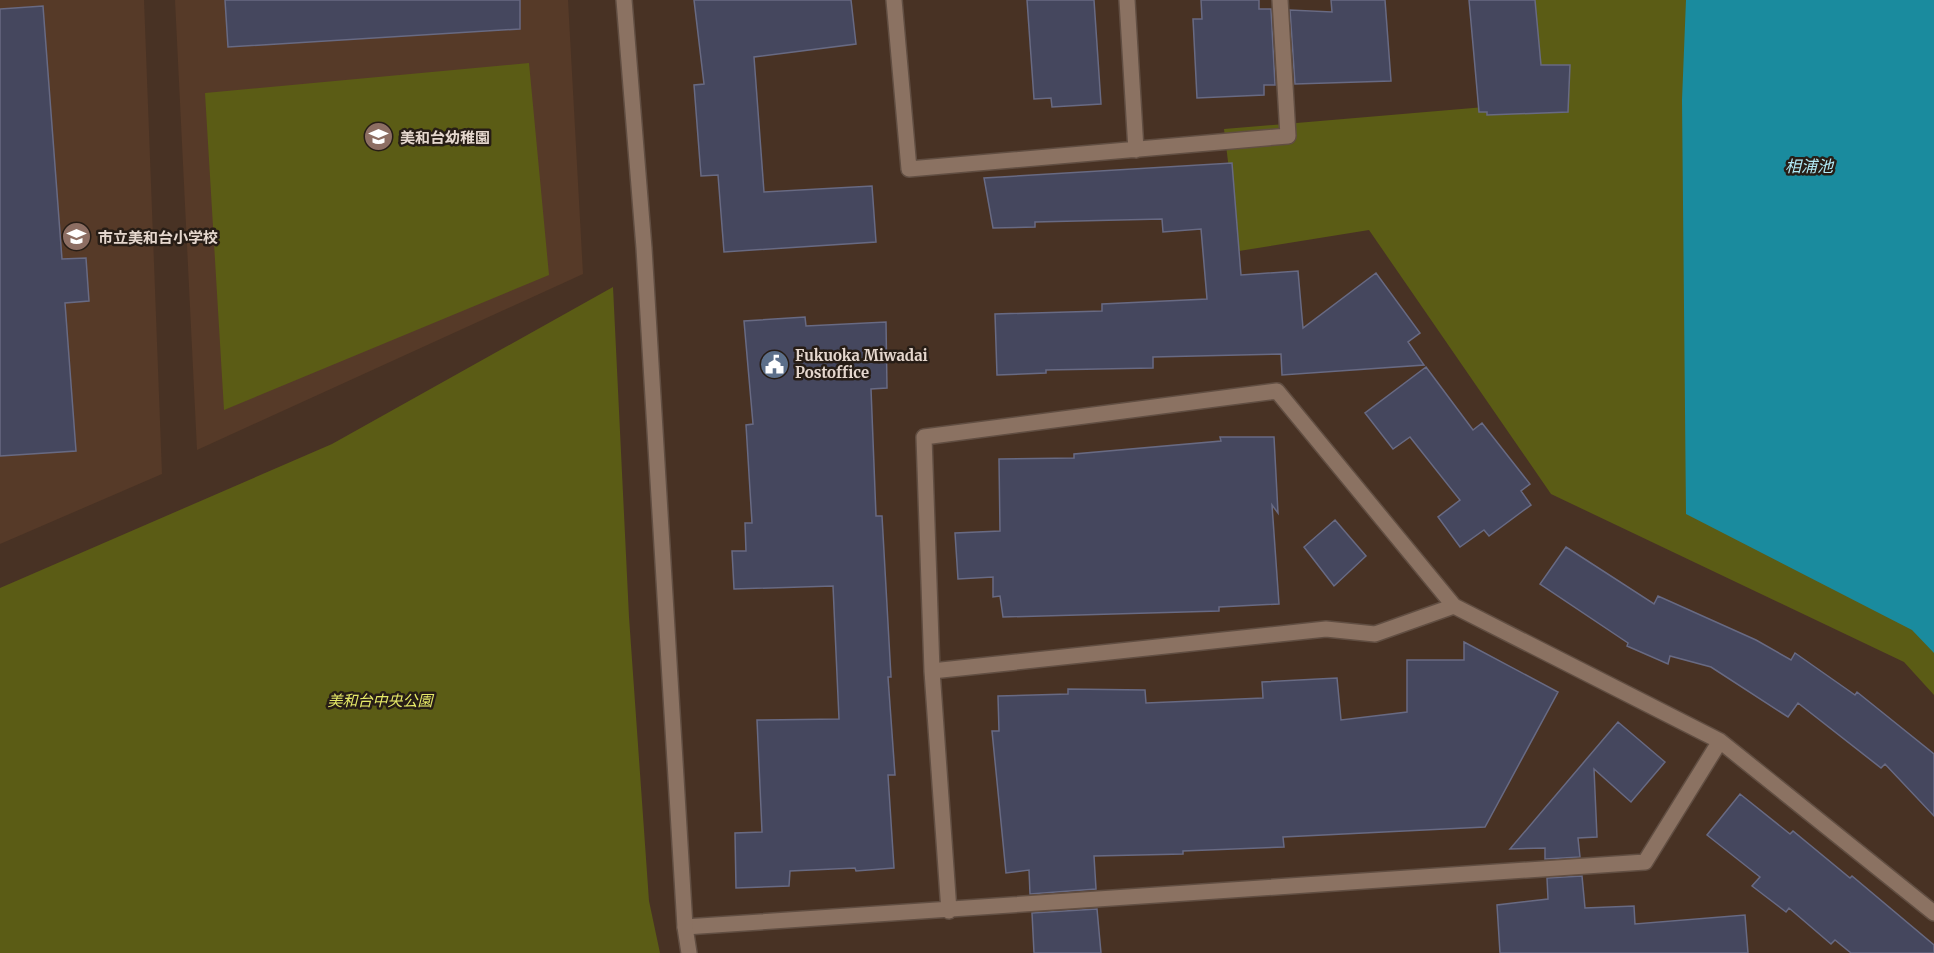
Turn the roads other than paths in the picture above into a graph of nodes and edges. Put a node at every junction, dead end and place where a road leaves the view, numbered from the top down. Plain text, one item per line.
1 (624, 0) edge
2 (894, 0) edge
3 (1126, 0) edge
4 (1280, 0) edge
5 (1136, 150) junction
6 (1454, 606) junction
7 (932, 671) junction
8 (1720, 741) junction
9 (949, 911) junction
10 (1934, 913) edge
11 (685, 927) junction
12 (689, 953) edge

1 - 11 street
2 - 5 street
3 - 5 street
4 - 5 street
6 - 7 street
6 - 7 street
6 - 8 street
7 - 9 street
8 - 9 street
8 - 10 street
9 - 11 street
11 - 12 street

